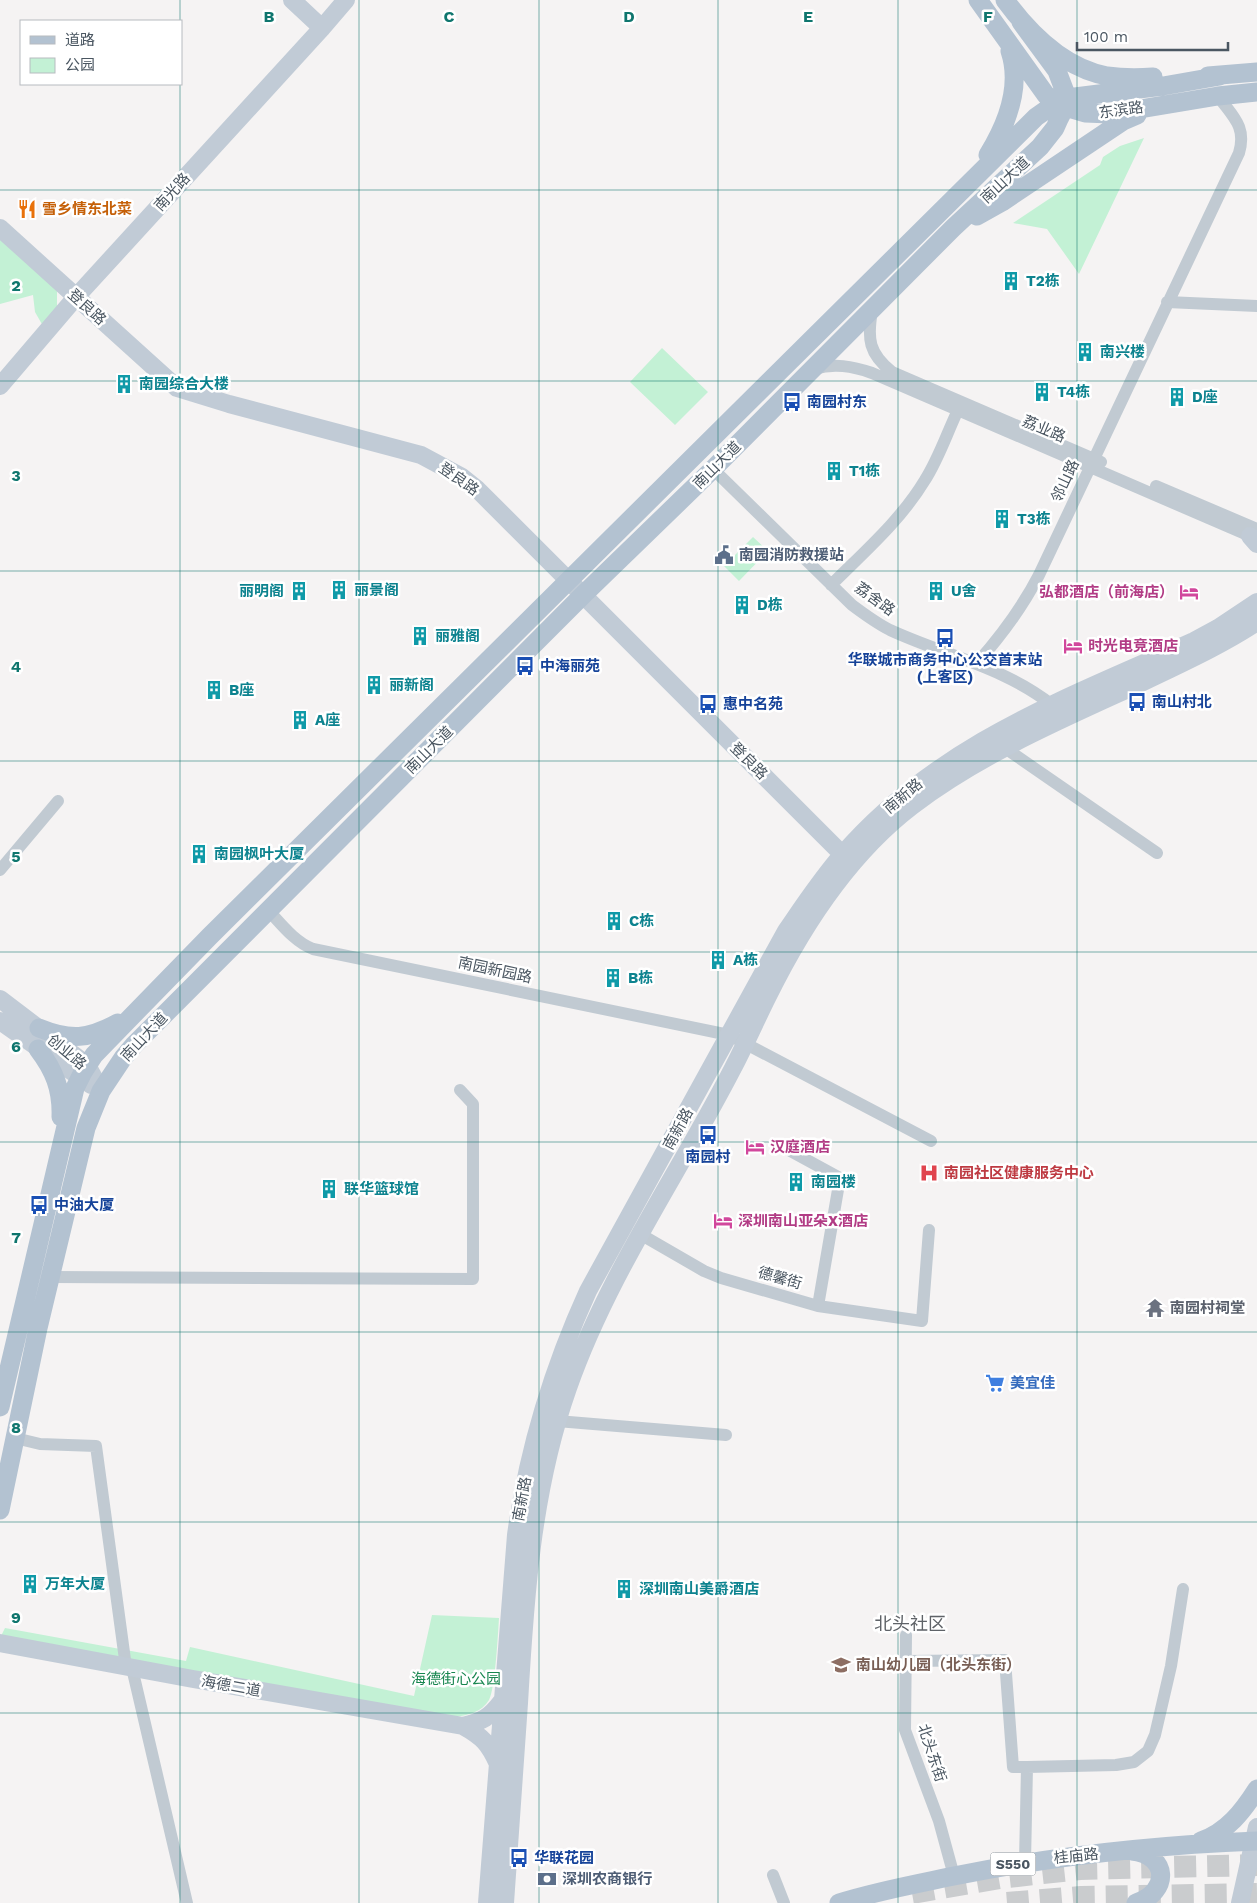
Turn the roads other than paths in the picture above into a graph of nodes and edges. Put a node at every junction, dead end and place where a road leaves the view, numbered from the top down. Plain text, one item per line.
1 (292, 0) edge
2 (346, 0) edge
3 (978, 0) edge
4 (1005, 0) edge
5 (1021, 22) junction
6 (322, 28) junction
7 (1005, 38) junction
8 (1257, 72) edge
9 (1220, 76) junction
10 (1257, 92) edge
11 (1218, 96) junction
12 (1062, 103) junction
13 (1171, 103) junction
14 (965, 187) junction
15 (0, 228) edge
16 (954, 228) junction
17 (76, 297) junction
18 (1167, 302) junction
19 (1257, 306) edge
20 (872, 311) junction
21 (814, 369) junction
22 (0, 386) edge
23 (958, 410) junction
24 (1091, 463) junction
25 (713, 469) junction
26 (1255, 537) edge
27 (569, 580) junction
28 (831, 586) junction
29 (583, 595) junction
30 (1257, 602) edge
31 (1257, 622) edge
32 (1198, 648) junction
33 (977, 664) junction
34 (1052, 705) junction
35 (1005, 748) junction
36 (58, 801) dead end
37 (1157, 853) dead end
38 (842, 854) junction
39 (0, 870) edge
40 (269, 911) junction
41 (0, 999) edge
42 (130, 1017) junction
43 (0, 1021) edge
44 (39, 1028) junction
45 (729, 1035) junction
46 (745, 1043) junction
47 (38, 1049) junction
48 (83, 1072) junction
49 (460, 1090) dead end
50 (100, 1091) junction
51 (931, 1141) dead end
52 (785, 1148) dead end
53 (59, 1153) junction
54 (929, 1230) dead end
55 (640, 1234) junction
56 (50, 1277) junction
57 (818, 1306) junction
58 (0, 1407) edge
59 (557, 1421) junction
60 (726, 1435) dead end
61 (15, 1438) junction
62 (0, 1510) edge
63 (1183, 1589) dead end
64 (906, 1635) dead end
65 (0, 1643) edge
66 (906, 1661) junction
67 (129, 1668) junction
68 (502, 1701) junction
69 (463, 1726) junction
70 (498, 1764) junction
71 (1027, 1767) junction
72 (1257, 1790) edge
73 (1256, 1836) edge
74 (1191, 1845) junction
75 (1127, 1851) junction
76 (1026, 1862) junction
77 (773, 1875) dead end
78 (954, 1876) junction
79 (187, 1903) edge
80 (487, 1903) edge
81 (505, 1903) edge
82 (784, 1903) edge
83 (839, 1903) edge
84 (1136, 1903) edge
85 (1240, 1903) edge

1 - 6 main road
2 - 6 main road, 南光路
3 - 7 main road
4 - 5 main road, 东滨路
5 - 9 main road, 东滨路
5 - 12 main road
6 - 17 main road, 南光路
7 - 12 main road
7 - 14 main road
8 - 9 main road, 东滨路
9 - 12 main road
10 - 11 main road, 东滨路
11 - 13 main road, 东滨路
11 - 18 street, 邻山路
12 - 13 main road, 东滨路
12 - 14 main road, 南山大道
12 - 16 main road, 南山大道
13 - 16 main road
14 - 27 main road, 南山大道
15 - 17 main road, 登良路
16 - 20 main road, 南山大道
17 - 22 main road, 南光路
17 - 27 main road, 登良路
18 - 19 street
18 - 24 street, 邻山路
20 - 21 main road, 南山大道
20 - 24 street, 荔业路
21 - 23 street, 荔业路
21 - 25 main road, 南山大道
23 - 24 street, 荔业路
23 - 28 street
24 - 26 street, 荔业路
24 - 33 street, 邻山路
25 - 28 street, 荔舍路
25 - 29 main road, 南山大道
27 - 29 main road, 登良路
27 - 42 main road, 南山大道
28 - 33 street, 荔舍路
29 - 38 main road, 登良路
29 - 40 main road, 南山大道
30 - 32 main road, 南新路
31 - 32 main road, 南新路
32 - 34 main road, 南新路
32 - 35 main road, 南新路
33 - 34 street, 荔舍路
34 - 38 main road, 南新路
35 - 37 street
35 - 46 main road, 南新路
36 - 39 street
38 - 45 main road, 南新路
40 - 45 street, 南园新园路
40 - 50 main road, 南山大道
41 - 44 main road, 创业路
42 - 44 main road
42 - 48 main road, 南山大道
43 - 47 main road, 创业路
44 - 48 main road, 创业路
45 - 46 street, 南园新园路
45 - 68 main road, 南新路
46 - 51 street, 南园新园路
46 - 55 main road, 南新路
47 - 48 main road, 创业路
47 - 53 main road
48 - 50 main road, 创业路
48 - 53 main road, 南山大道
49 - 56 street
50 - 56 main road, 南山大道
52 - 57 street
53 - 58 main road, 南山大道
54 - 57 street, 德馨街
55 - 57 street, 德馨街
55 - 59 main road, 南新路
56 - 61 main road, 南山大道
59 - 60 street
59 - 81 main road, 南新路
61 - 62 main road, 南山大道
61 - 67 street
63 - 71 street
64 - 66 street, 北头东街
65 - 67 main road, 海德二道
66 - 71 street
66 - 78 street, 北头东街
67 - 69 main road, 海德二道
67 - 79 street
68 - 69 main road, 海德二道
68 - 70 main road, 南新路
69 - 70 main road, 海德二道
70 - 80 main road, 南新路
71 - 76 street
72 - 74 main road
73 - 74 main road, 桂庙路 / S550
73 - 85 main road
74 - 75 main road, 桂庙路 / S550
75 - 76 main road, 桂庙路 / S550
75 - 84 main road
76 - 78 main road, 桂庙路 / S550
77 - 82 street
78 - 83 main road, 桂庙路 / S550

